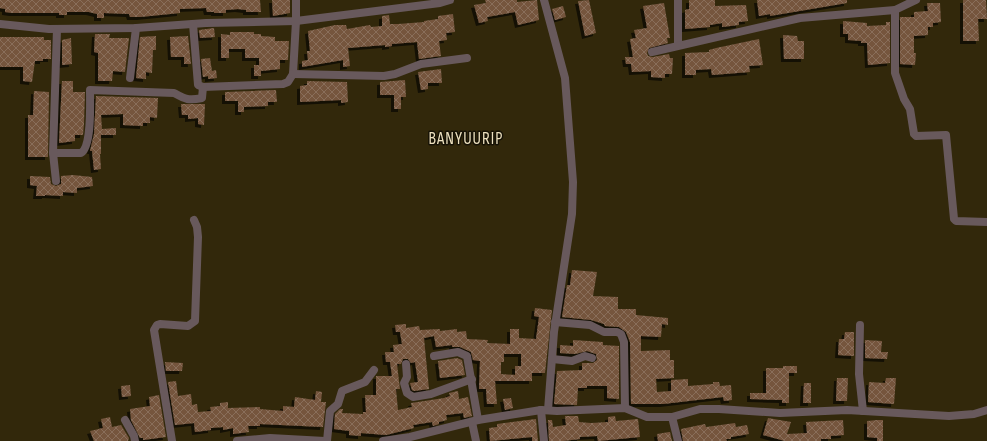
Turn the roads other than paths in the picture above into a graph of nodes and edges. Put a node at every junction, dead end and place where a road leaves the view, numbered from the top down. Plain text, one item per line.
1 (296, 0) edge
2 (450, 0) edge
3 (544, 0) edge
4 (678, 0) edge
5 (916, 0) edge
6 (895, 10) junction
7 (296, 21) junction
8 (0, 24) edge
9 (193, 24) junction
10 (136, 28) junction
11 (57, 29) junction
12 (678, 45) junction
13 (652, 52) dead end
14 (467, 58) dead end
15 (293, 74) junction
16 (130, 78) dead end
17 (203, 87) junction
18 (53, 153) junction
19 (56, 181) dead end
20 (194, 220) dead end
21 (987, 222) edge
22 (555, 322) junction
23 (860, 325) dead end
24 (434, 356) dead end
25 (592, 358) dead end
26 (552, 359) junction
27 (406, 364) dead end
28 (374, 370) dead end
29 (472, 379) junction
30 (625, 408) junction
31 (544, 410) junction
32 (987, 410) edge
33 (863, 411) junction
34 (672, 417) junction
35 (125, 420) dead end
36 (475, 421) junction
37 (135, 441) edge
38 (172, 441) edge
39 (237, 441) edge
40 (326, 441) edge
41 (383, 441) edge
42 (476, 441) edge
43 (544, 441) edge
44 (678, 441) edge

1 - 7 street
2 - 7 street
3 - 22 street
4 - 12 street
5 - 6 street
6 - 12 street
6 - 21 street
7 - 9 street
7 - 15 street
8 - 11 street
9 - 10 street
9 - 17 street
10 - 11 street
10 - 16 street
11 - 18 street
12 - 13 street
14 - 15 street
15 - 17 street
17 - 18 street
18 - 19 street
20 - 38 street
22 - 26 street
22 - 30 street
23 - 33 street
24 - 29 street
25 - 26 street
26 - 31 street
27 - 29 street
28 - 40 street
29 - 36 street
30 - 31 street
30 - 34 street
31 - 36 street
31 - 43 street
32 - 33 street
33 - 34 street
34 - 44 street
35 - 37 street
36 - 41 street
36 - 42 street
39 - 40 street

